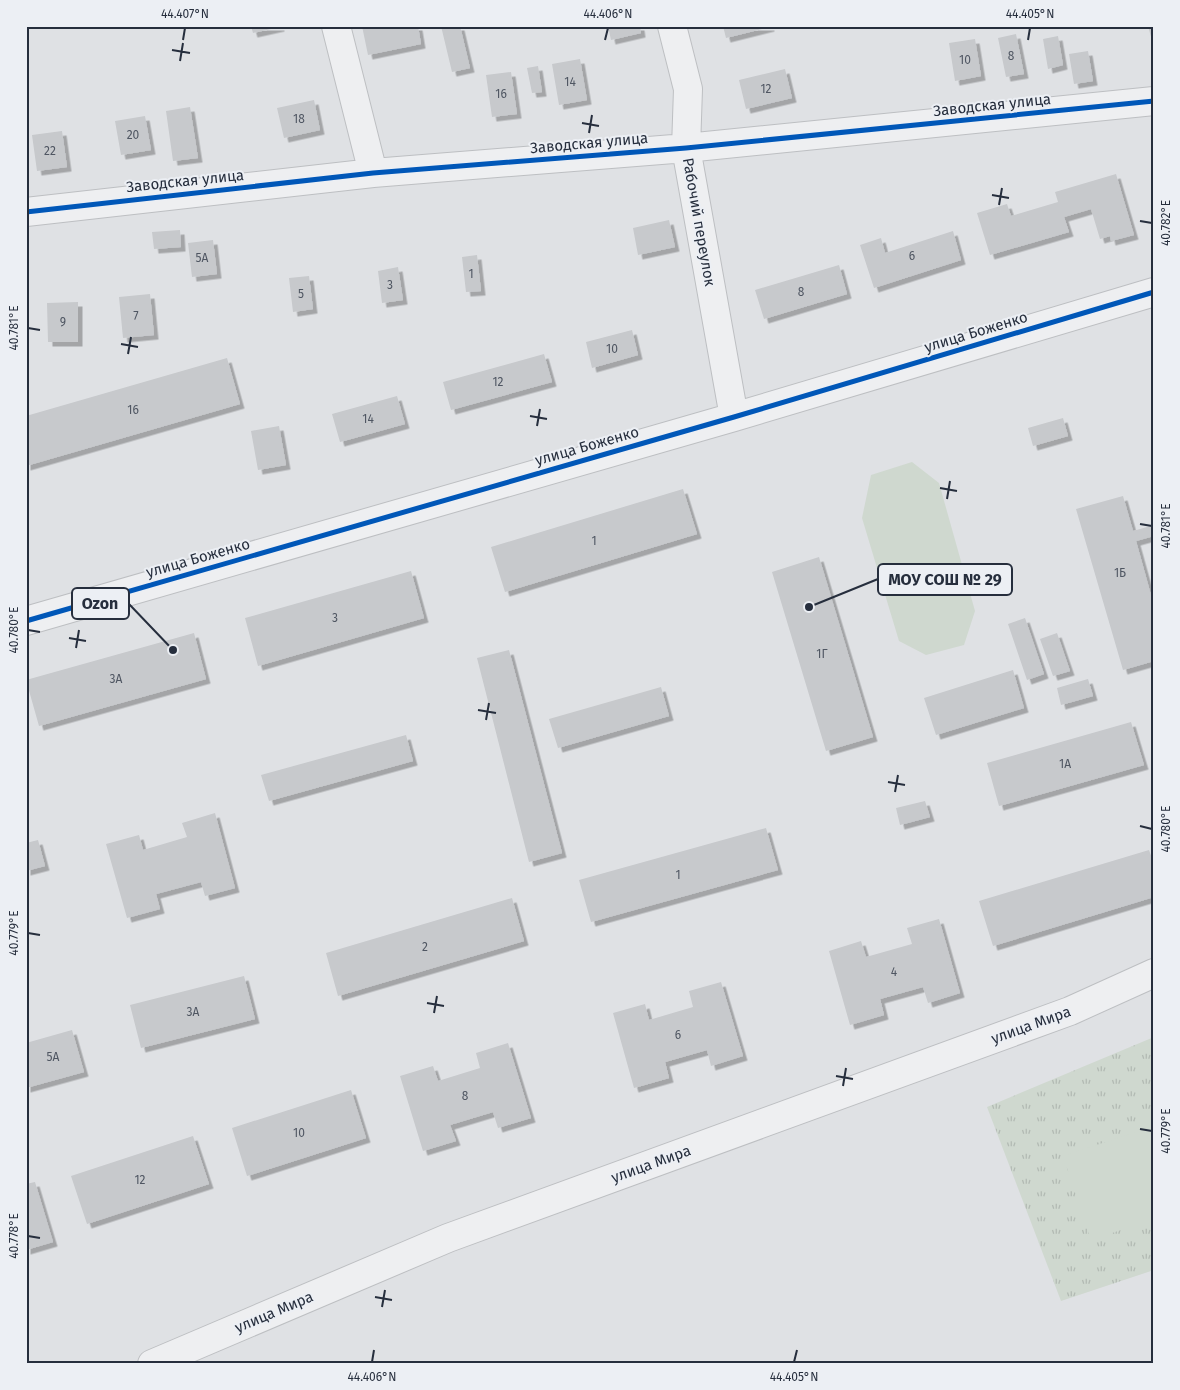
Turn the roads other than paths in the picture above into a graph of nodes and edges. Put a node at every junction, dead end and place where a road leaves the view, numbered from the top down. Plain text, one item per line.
1 (336, 26) edge
2 (672, 26) edge
3 (1154, 101) edge
4 (686, 148) junction
5 (372, 173) junction
6 (26, 212) edge
7 (1154, 292) edge
8 (734, 417) junction
9 (26, 621) edge
10 (1154, 973) edge
11 (152, 1364) edge

1 - 5 street
2 - 4 street, Рабочий переулок
3 - 4 street, Заводская улица
4 - 5 street, Заводская улица
4 - 8 street, Рабочий переулок
5 - 6 street, Заводская улица
7 - 8 street, улица Боженко
8 - 9 street, улица Боженко
10 - 11 street, улица Мира

